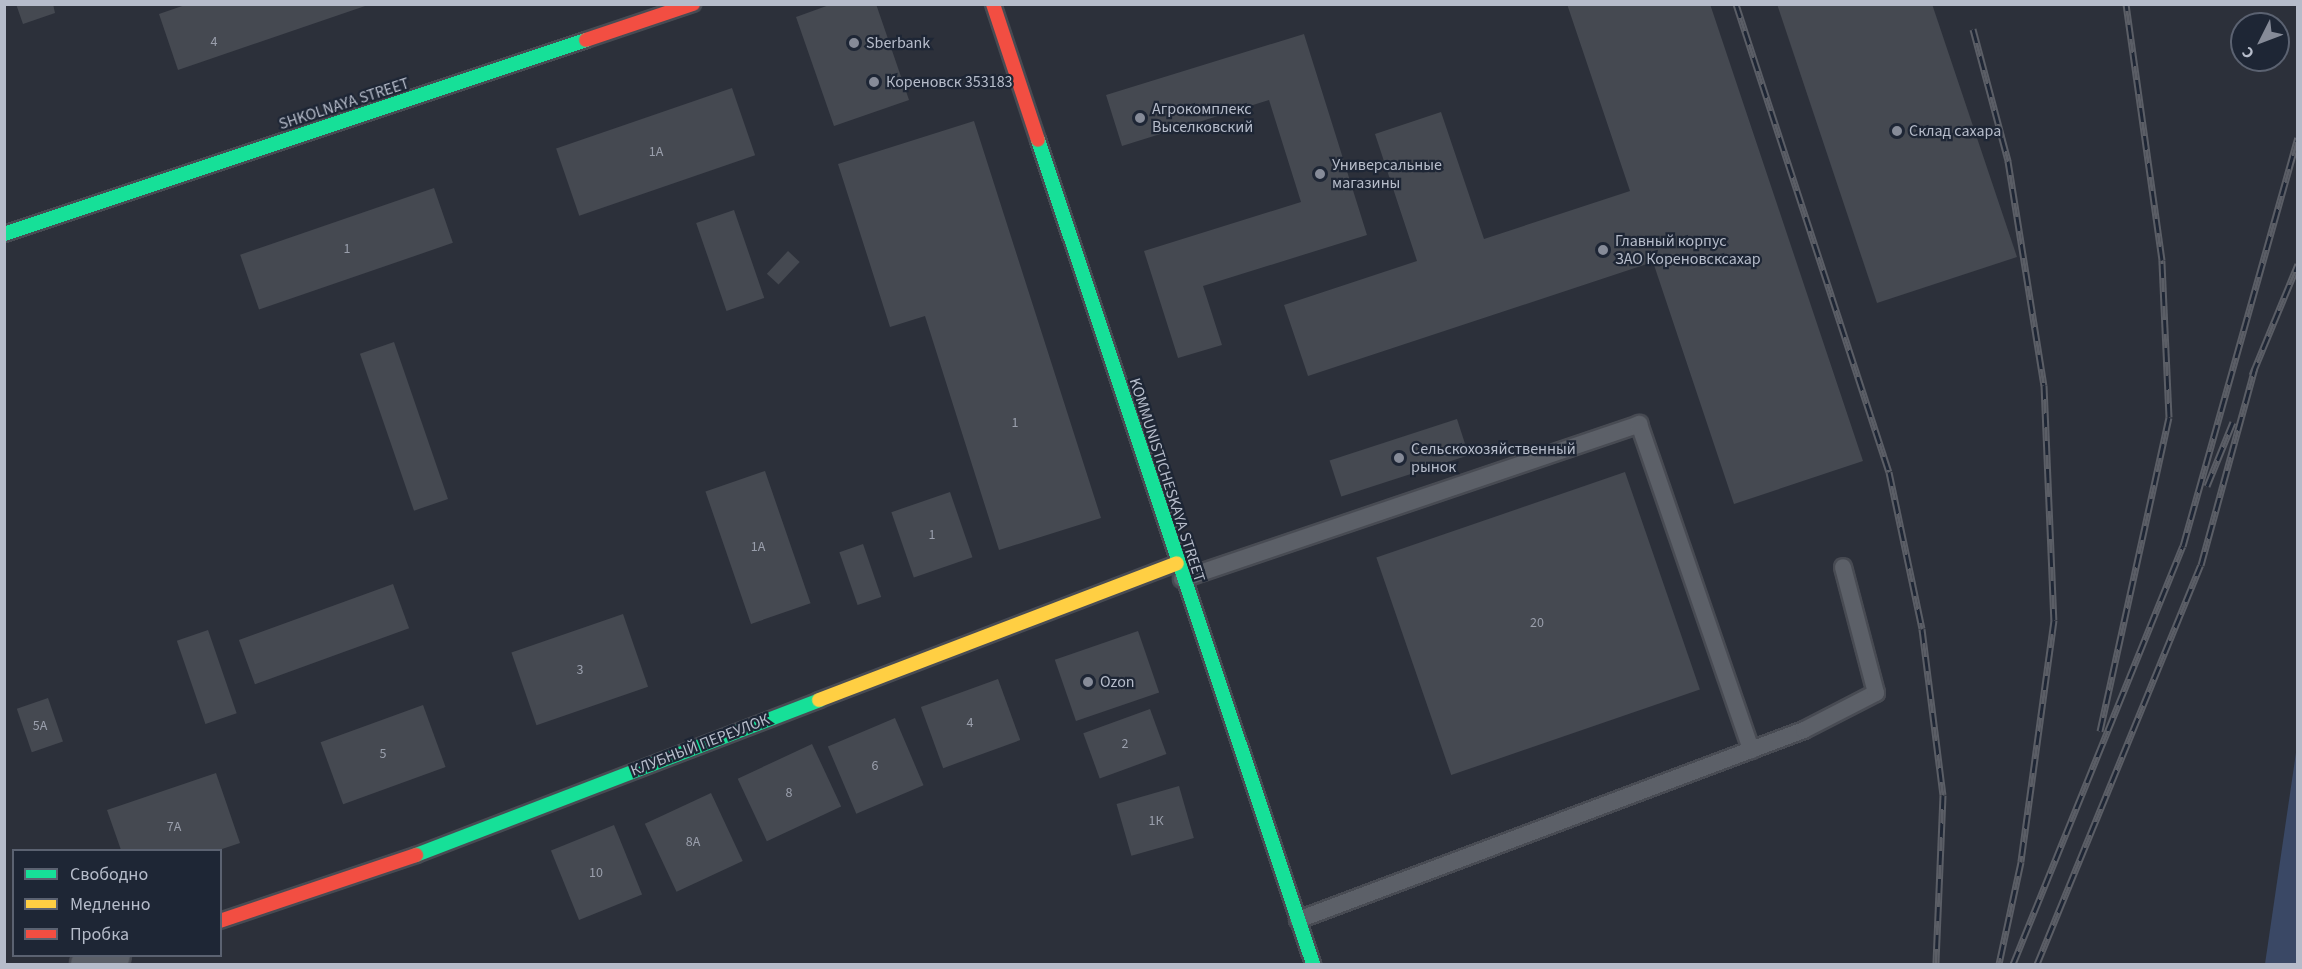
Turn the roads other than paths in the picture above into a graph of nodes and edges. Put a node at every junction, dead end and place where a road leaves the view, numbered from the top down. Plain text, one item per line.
1 (693, 4) edge
2 (993, 4) edge
3 (4, 234) edge
4 (1843, 567) dead end
5 (1180, 571) junction
6 (1752, 750) junction
7 (222, 920) edge
8 (1298, 920) junction
9 (111, 957) edge
10 (87, 964) edge
11 (1313, 964) edge

1 - 3 street, SHKOLNAYA STREET
2 - 5 street, KOMMUNISTICHESKAYA STREET
4 - 6 lane
5 - 6 lane
5 - 7 street, КЛУБНЫЙ ПЕРЕУЛОК
5 - 8 street, KOMMUNISTICHESKAYA STREET
6 - 8 lane
8 - 11 street, KOMMUNISTICHESKAYA STREET
9 - 10 street

